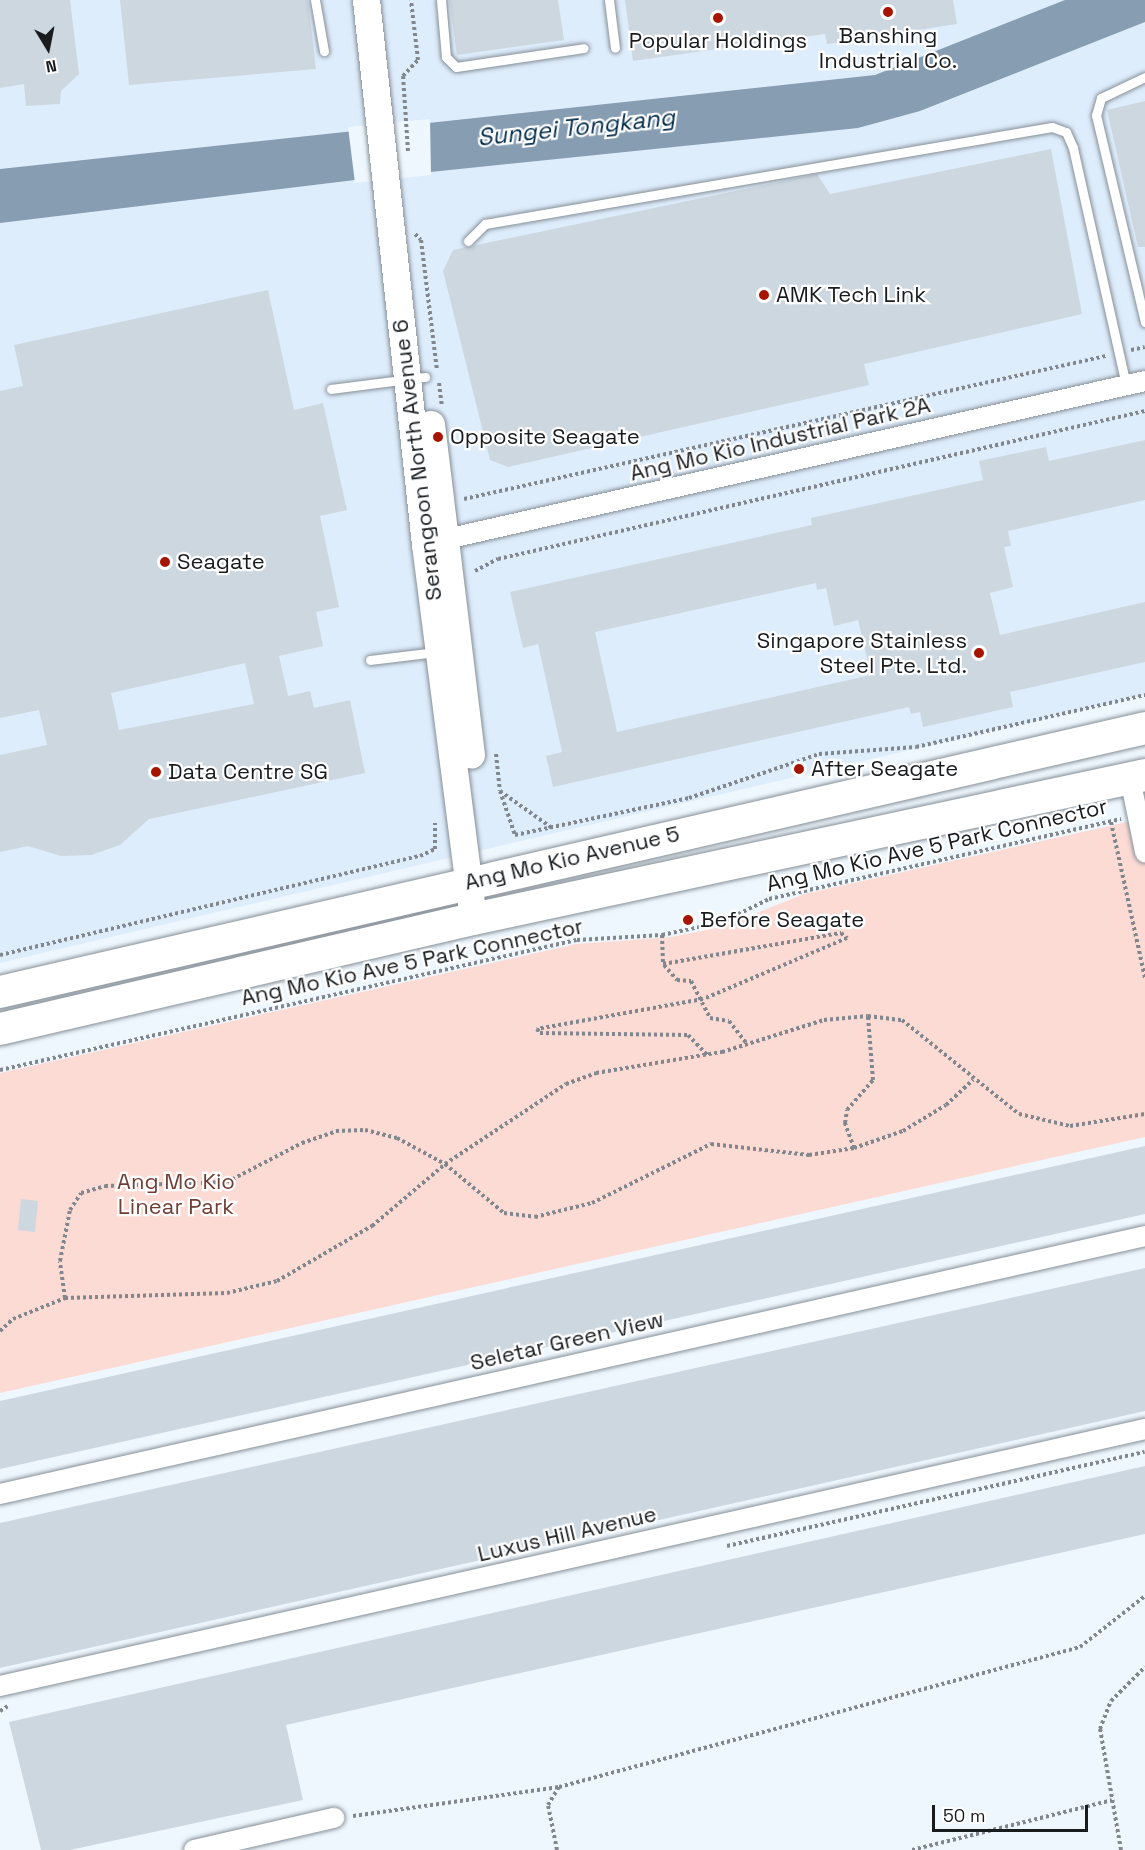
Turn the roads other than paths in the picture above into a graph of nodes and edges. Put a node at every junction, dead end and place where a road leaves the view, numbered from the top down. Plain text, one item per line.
1 (315, 0) edge
2 (366, 0) edge
3 (381, 0) edge
4 (441, 0) edge
5 (609, 0) edge
6 (584, 48) dead end
7 (615, 48) dead end
8 (324, 51) dead end
9 (1145, 77) edge
10 (390, 78) junction
11 (468, 241) dead end
12 (1143, 309) edge
13 (1145, 322) edge
14 (416, 378) junction
15 (1136, 383) edge
16 (331, 389) dead end
17 (434, 542) junction
18 (449, 650) junction
19 (370, 660) dead end
20 (1145, 728) edge
21 (1138, 776) edge
22 (1145, 852) edge
23 (477, 880) junction
24 (483, 917) junction
25 (0, 992) edge
26 (0, 1029) edge
27 (1145, 1236) edge
28 (1145, 1429) edge
29 (0, 1494) edge
30 (0, 1686) edge
31 (334, 1818) road end
32 (194, 1850) edge

1 - 8 lane
2 - 10 street, Serangoon North Avenue 6
3 - 10 street, Serangoon North Avenue 6
4 - 6 lane
5 - 7 lane
9 - 12 lane
10 - 14 street, Serangoon North Avenue 6
11 - 15 lane
12 - 13 lane
14 - 16 lane
14 - 17 street, Serangoon North Avenue 6
15 - 17 street, Ang Mo Kio Industrial Park 2A
17 - 18 street, Serangoon North Avenue 6
18 - 19 lane
18 - 23 street, Serangoon North Avenue 6
20 - 23 main road, Ang Mo Kio Avenue 5
21 - 22 street
21 - 24 main road, Ang Mo Kio Avenue 5
23 - 24 street, Serangoon North Avenue 6
23 - 25 main road, Ang Mo Kio Avenue 5
24 - 26 main road, Ang Mo Kio Avenue 5
27 - 29 street, Seletar Green View
28 - 30 street, Luxus Hill Avenue
31 - 32 street

